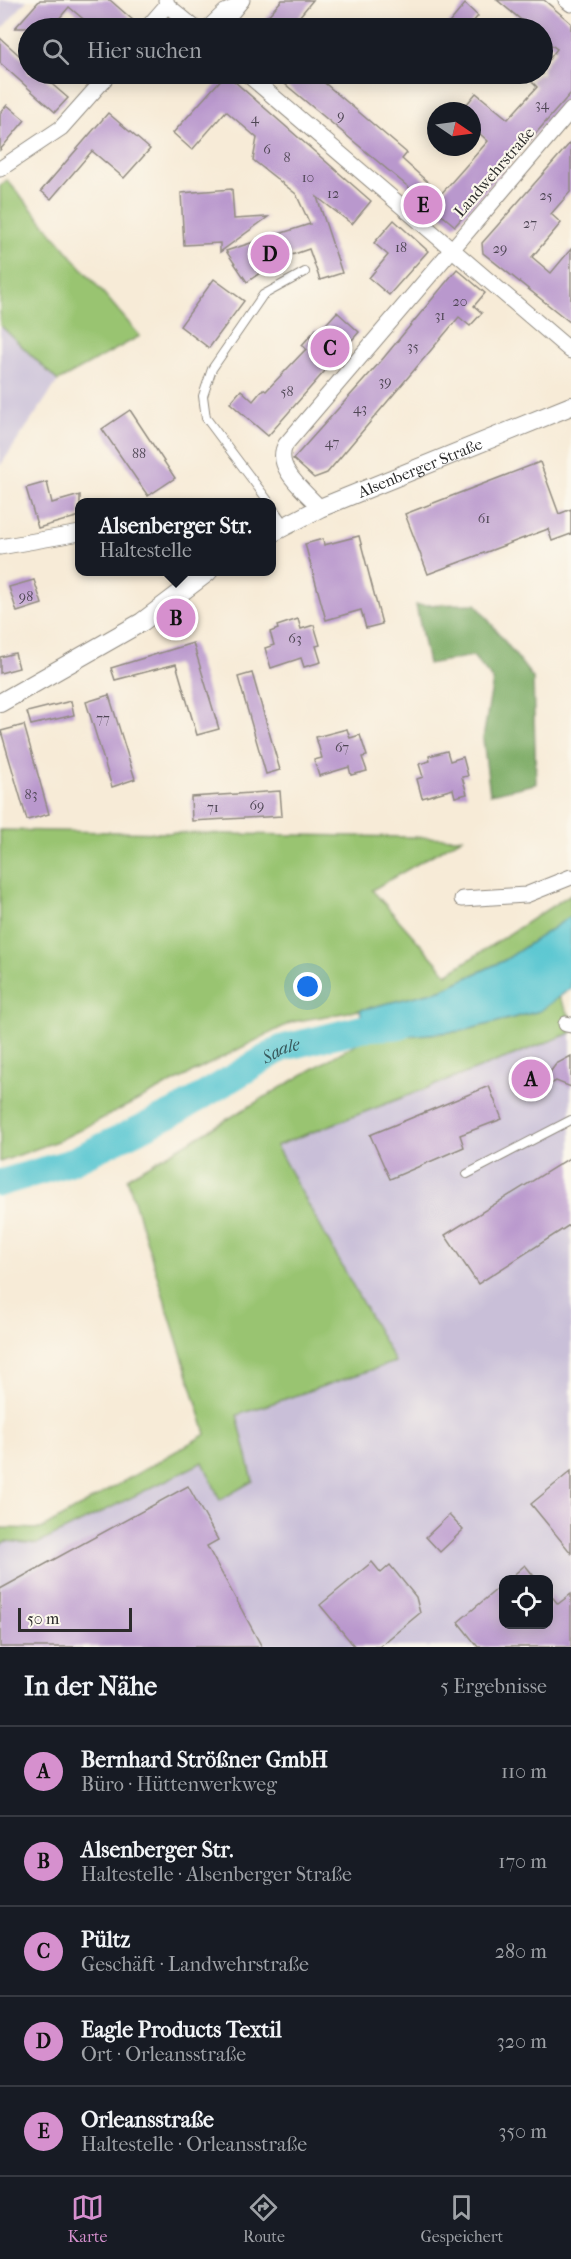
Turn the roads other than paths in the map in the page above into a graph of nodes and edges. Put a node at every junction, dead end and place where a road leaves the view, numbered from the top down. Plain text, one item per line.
1 (566, 0) edge
2 (240, 1) edge
3 (171, 4) edge
4 (571, 4) edge
5 (157, 18) edge
6 (185, 18) edge
7 (215, 18) edge
8 (227, 18) edge
9 (100, 84) edge
10 (259, 84) edge
11 (571, 110) edge
12 (0, 169) edge
13 (452, 248) junction
14 (305, 272) dead end
15 (571, 351) edge
16 (571, 406) edge
17 (265, 498) edge
18 (320, 508) junction
19 (279, 529) edge
20 (75, 534) edge
21 (0, 547) edge
22 (203, 576) edge
23 (0, 703) edge
24 (571, 877) edge
25 (462, 899) dead end
26 (571, 1120) edge
27 (467, 1174) dead end

1 - 4 street
2 - 7 lane
2 - 8 street
3 - 5 street
3 - 6 street
9 - 12 street
10 - 13 street
11 - 13 street, Landwehrstraße
13 - 15 street
13 - 18 street, Landwehrstraße
14 - 17 lane
16 - 18 street, Alsenberger Straße
18 - 19 street, Alsenberger Straße
20 - 21 street
22 - 23 street
24 - 25 street
26 - 27 lane

